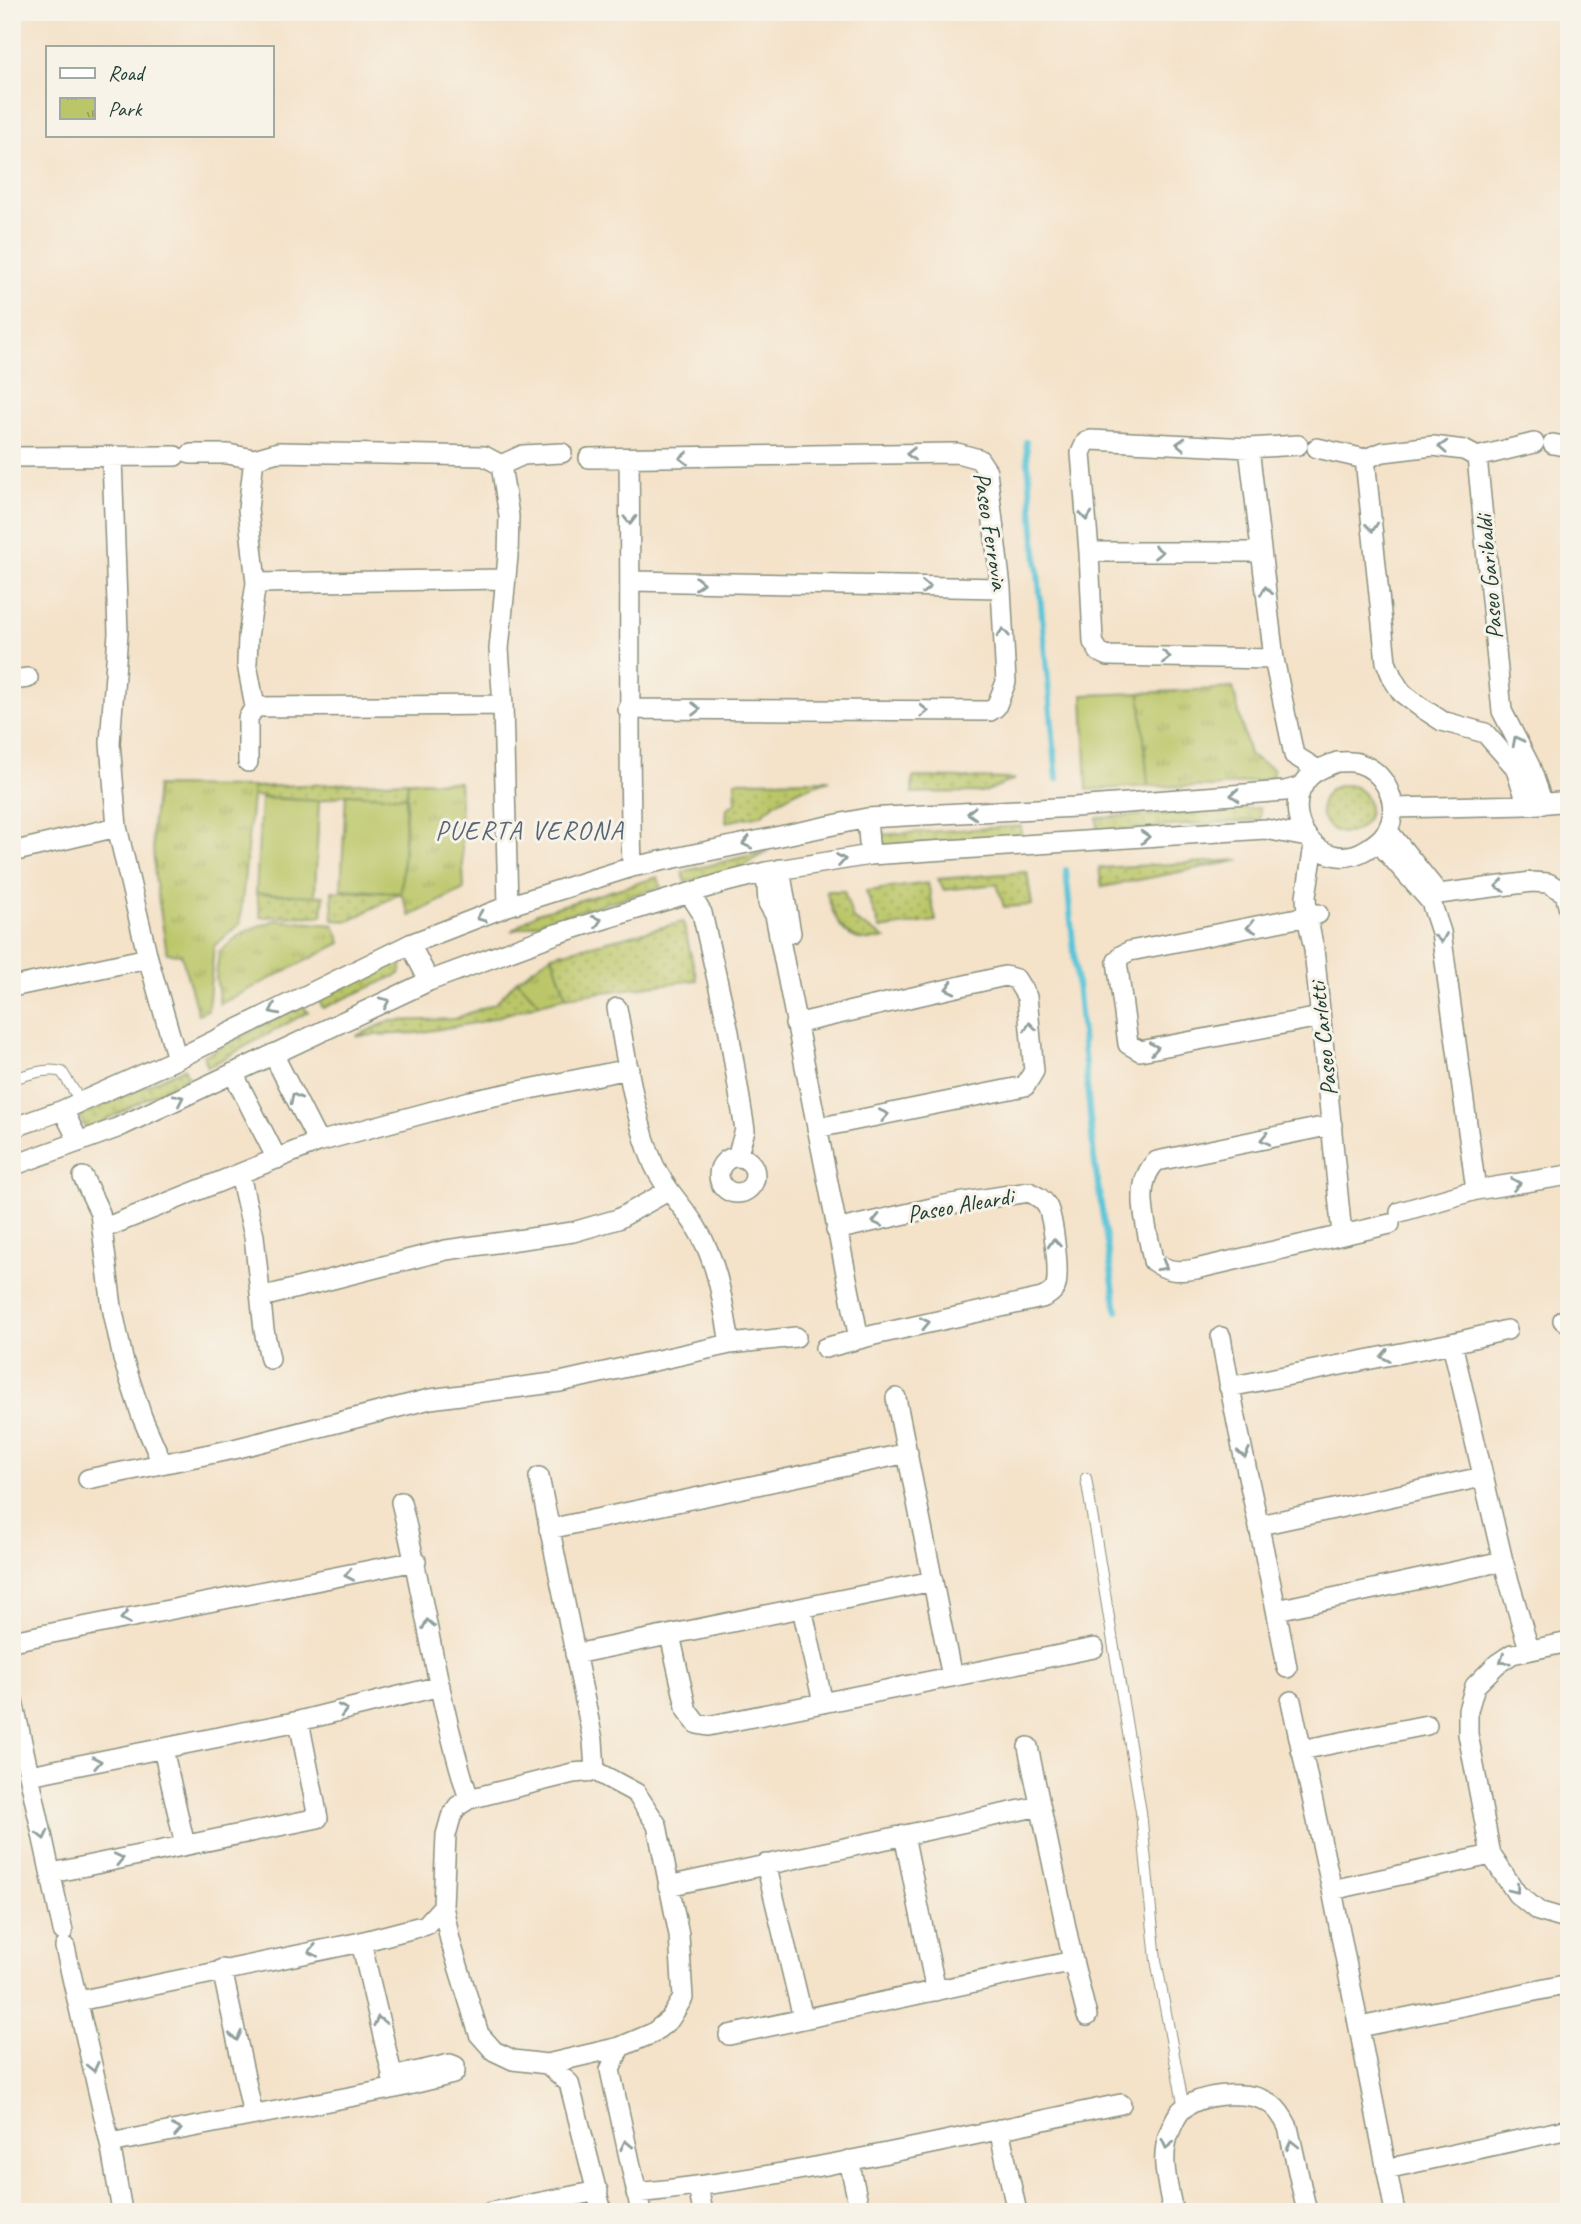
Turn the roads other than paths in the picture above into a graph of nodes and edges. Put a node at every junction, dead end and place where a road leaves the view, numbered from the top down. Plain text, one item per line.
1 (1552, 445) edge
2 (1249, 448) junction
3 (562, 453) dead end
4 (12, 457) edge
5 (112, 457) junction
6 (1478, 457) junction
7 (589, 458) dead end
8 (629, 458) junction
9 (254, 459) junction
10 (1365, 459) junction
11 (501, 465) junction
12 (1089, 552) junction
13 (1261, 552) junction
14 (505, 579) junction
15 (631, 582) junction
16 (256, 583) junction
17 (1001, 588) junction
18 (1274, 659) junction
19 (503, 705) junction
20 (256, 707) junction
21 (628, 709) junction
22 (1502, 711) junction
23 (1485, 733) junction
24 (248, 762) dead end
25 (1318, 770) junction
26 (1303, 786) junction
27 (1569, 802) edge
28 (1535, 804) junction
29 (1393, 808) junction
30 (867, 818) junction
31 (117, 827) junction
32 (1383, 836) junction
33 (1315, 845) junction
34 (12, 852) edge
35 (870, 855) junction
36 (632, 867) junction
37 (773, 871) junction
38 (689, 893) junction
39 (1435, 898) junction
40 (508, 906) junction
41 (1569, 910) edge
42 (1312, 915) junction
43 (410, 944) junction
44 (148, 958) junction
45 (429, 981) junction
46 (12, 987) edge
47 (617, 1008) dead end
48 (1320, 1017) junction
49 (802, 1023) junction
50 (273, 1054) junction
51 (177, 1059) junction
52 (629, 1069) junction
53 (233, 1073) junction
54 (12, 1079) edge
55 (72, 1106) junction
56 (1332, 1125) junction
57 (824, 1127) junction
58 (12, 1128) edge
59 (79, 1142) junction
60 (318, 1142) junction
61 (737, 1157) dead end
62 (277, 1159) junction
63 (12, 1166) edge
64 (240, 1175) junction
65 (1569, 1175) edge
66 (83, 1177) dead end
67 (1476, 1190) junction
68 (668, 1191) junction
69 (103, 1229) junction
70 (842, 1229) junction
71 (1342, 1235) junction
72 (262, 1297) junction
73 (1507, 1330) dead end
74 (796, 1337) dead end
75 (866, 1337) junction
76 (1222, 1337) dead end
77 (1452, 1343) junction
78 (730, 1344) junction
79 (825, 1348) dead end
80 (270, 1359) dead end
81 (1230, 1387) junction
82 (896, 1398) dead end
83 (908, 1454) junction
84 (162, 1463) junction
85 (539, 1477) dead end
86 (1482, 1477) junction
87 (1086, 1478) dead end
88 (88, 1479) dead end
89 (401, 1502) dead end
90 (1260, 1525) junction
91 (550, 1529) junction
92 (416, 1561) junction
93 (1503, 1562) junction
94 (933, 1581) junction
95 (802, 1608) junction
96 (1277, 1610) junction
97 (670, 1635) junction
98 (12, 1641) edge
99 (1569, 1642) edge
100 (1094, 1648) dead end
101 (1529, 1649) junction
102 (575, 1654) junction
103 (1287, 1668) dead end
104 (952, 1677) junction
105 (440, 1686) junction
106 (12, 1696) edge
107 (1291, 1701) dead end
108 (823, 1703) junction
109 (299, 1721) junction
110 (1427, 1725) dead end
111 (1028, 1747) dead end
112 (163, 1749) junction
113 (1301, 1751) junction
114 (595, 1771) junction
115 (30, 1775) junction
116 (469, 1799) junction
117 (1040, 1806) junction
118 (904, 1835) junction
119 (186, 1845) junction
120 (1491, 1855) junction
121 (766, 1864) junction
122 (52, 1873) junction
123 (668, 1886) junction
124 (1332, 1890) junction
125 (443, 1906) junction
126 (1569, 1920) edge
127 (450, 1940) junction
128 (362, 1946) junction
129 (1073, 1961) junction
130 (222, 1969) junction
131 (1569, 1984) edge
132 (936, 1991) junction
133 (78, 2001) junction
134 (1087, 2016) dead end
135 (803, 2018) junction
136 (1360, 2027) junction
137 (729, 2035) dead end
138 (620, 2047) junction
139 (547, 2064) junction
140 (1121, 2104) dead end
141 (1184, 2108) junction
142 (253, 2115) junction
143 (999, 2129) junction
144 (1569, 2129) edge
145 (110, 2143) junction
146 (849, 2160) junction
147 (1386, 2169) junction
148 (698, 2187) junction
149 (598, 2191) junction
150 (638, 2203) edge
151 (548, 2206) edge
152 (122, 2211) edge
153 (491, 2212) edge
154 (601, 2212) edge
155 (703, 2212) edge
156 (860, 2212) edge
157 (1017, 2212) edge
158 (1173, 2212) edge
159 (1307, 2212) edge
160 (1395, 2212) edge

1 - 6 street
2 - 10 street
2 -> 12 street
2 - 13 street
3 - 11 street
4 - 5 street
5 - 9 street
5 - 31 street
6 -> 10 street
6 - 22 street, Paseo Garibaldi
7 - 8 street, Paseo Ferrovia
8 -> 15 street
17 -> 8 street, Paseo Ferrovia
9 - 11 street
9 - 16 street
10 -> 23 street
11 - 14 street
12 -> 13 street
12 -> 18 street
18 -> 13 street
14 - 16 street
14 - 19 street
15 -> 17 street
15 - 21 street
16 - 20 street
21 -> 17 street, Paseo Ferrovia
18 - 25 street
19 - 20 street
19 - 40 street
20 - 24 street
21 - 36 street
22 - 23 street
28 -> 22 street, Paseo Garibaldi
23 - 28 street
25 - 26 street
25 - 29 street
26 -> 30 street
26 - 33 street
27 - 28 street
28 - 29 street
29 - 32 street
30 - 35 street
30 -> 36 street
31 - 34 street
31 - 44 street
32 - 33 street
32 - 39 street
35 -> 33 street
33 - 42 street
37 -> 35 street
36 - 40 street
37 - 38 street
37 - 49 street
45 -> 38 street
38 - 61 street
41 -> 39 street
39 -> 67 street
40 -> 43 street
42 - 48 street, Paseo Carlotti
42 -> 48 street
43 - 45 street
43 -> 51 street
44 - 46 street
44 - 51 street
50 -> 45 street
47 - 52 street
48 - 56 street, Paseo Carlotti
49 - 57 street
57 -> 49 street
50 - 53 street
60 -> 50 street
51 - 55 street
52 - 60 street
52 - 68 street
59 -> 53 street
53 - 62 street
54 - 55 lane
55 - 58 street
55 - 59 street
56 - 71 street, Paseo Carlotti
56 -> 71 street
57 - 70 street
59 - 63 street
60 - 62 street
62 - 64 street
64 - 69 street
64 - 72 street
67 -> 65 street
66 - 69 street
67 - 71 street
68 - 72 street
68 - 78 street
69 - 84 street
70 - 75 street
75 -> 70 street, Paseo Aleardi
72 - 80 street
73 - 77 street
74 - 78 street
75 - 79 street, Paseo Aleardi
76 - 81 street
77 -> 81 street
77 - 86 street
78 - 84 street
81 -> 90 street
82 - 83 street
83 - 91 street
83 - 94 street
84 - 88 street
85 - 91 street
86 - 90 street
86 - 93 street
87 - 141 lane
89 - 92 street
90 - 96 street
91 - 102 street
92 -> 98 street
105 -> 92 street
93 - 96 street
93 - 101 street
94 - 95 street
94 - 104 street
95 - 97 street
95 - 108 street
96 - 103 street
97 - 102 street
97 - 108 street
99 - 101 street
100 - 104 street
101 -> 120 street
102 - 114 street
104 - 108 street
109 -> 105 street
105 - 116 street
106 - 115 street
107 - 113 street
109 - 112 street
109 - 119 street
110 - 113 street
111 - 117 street
115 -> 112 street
112 - 119 street
113 - 124 street
114 - 116 street
114 - 123 street
115 -> 122 street
116 - 125 street
117 - 118 street
117 - 129 street
118 - 121 street
118 - 132 street
122 -> 119 street
120 - 124 street
120 -> 126 street
121 - 123 street
121 - 135 street
122 - 133 street
123 - 138 street
124 - 136 street
125 - 127 street
125 - 128 street
127 - 128 street
127 - 139 street
128 -> 130 street
142 -> 128 street
129 - 132 street
129 - 134 street
130 - 133 street
130 -> 142 street
131 - 136 street
132 - 135 street
133 -> 145 street
135 - 137 street
136 - 147 street
138 - 139 street
150 -> 138 street
139 - 149 street
140 - 143 street
141 -> 158 street
159 -> 141 street
145 -> 142 street
143 - 146 street
143 - 157 street
144 - 147 street
145 - 152 street
146 - 148 street
146 - 156 street
147 - 160 street
148 - 150 street
148 - 155 street
149 - 151 street
149 - 154 street
151 - 153 street

